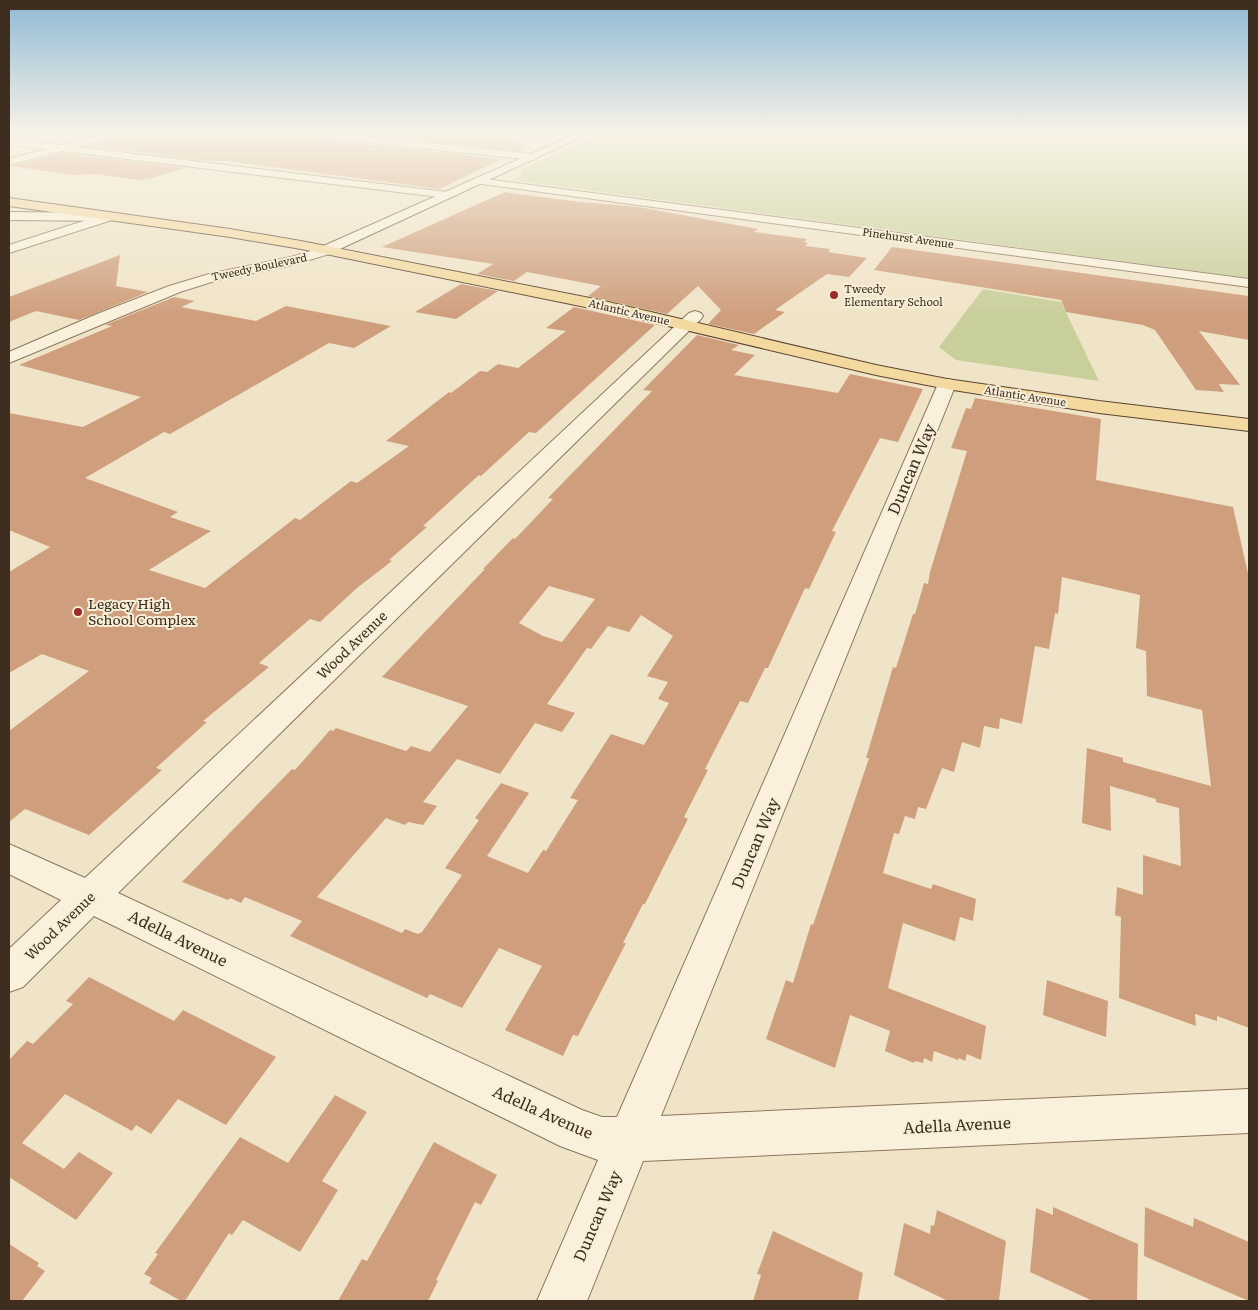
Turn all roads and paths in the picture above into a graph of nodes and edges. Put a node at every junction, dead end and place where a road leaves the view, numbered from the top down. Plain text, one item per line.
1 (424, 193) edge
2 (453, 193) edge
3 (569, 193) edge
4 (447, 196) junction
5 (9, 198) edge
6 (47, 204) junction
7 (9, 207) edge
8 (9, 216) edge
9 (108, 217) junction
10 (341, 244) junction
11 (9, 249) edge
12 (324, 251) junction
13 (1249, 284) edge
14 (690, 321) junction
15 (9, 358) edge
16 (948, 384) junction
17 (1249, 409) edge
18 (1249, 425) edge
19 (9, 858) edge
20 (91, 896) junction
21 (9, 974) edge
22 (1249, 1111) edge
23 (629, 1140) junction
24 (562, 1301) edge

1 - 4 street
2 - 4 street, Tweedy Boulevard
3 - 13 street, Pinehurst Avenue
4 - 10 street, Tweedy Boulevard
5 - 6 main road, Atlantic Avenue
6 - 7 street
6 - 9 main road, Atlantic Avenue
6 - 10 main road, Atlantic Avenue
8 - 9 street
9 - 11 street
9 - 12 main road, Atlantic Avenue
10 - 12 street, Tweedy Boulevard
10 - 14 main road, Atlantic Avenue
12 - 14 main road, Atlantic Avenue
12 - 15 street, Tweedy Boulevard
14 - 16 main road, Atlantic Avenue
14 - 17 main road, Atlantic Avenue
14 - 20 street, Wood Avenue
16 - 18 main road, Atlantic Avenue
16 - 23 street, Duncan Way
19 - 20 street, Adella Avenue
20 - 21 street, Wood Avenue
20 - 23 street, Adella Avenue
22 - 23 street, Adella Avenue
23 - 24 street, Duncan Way

